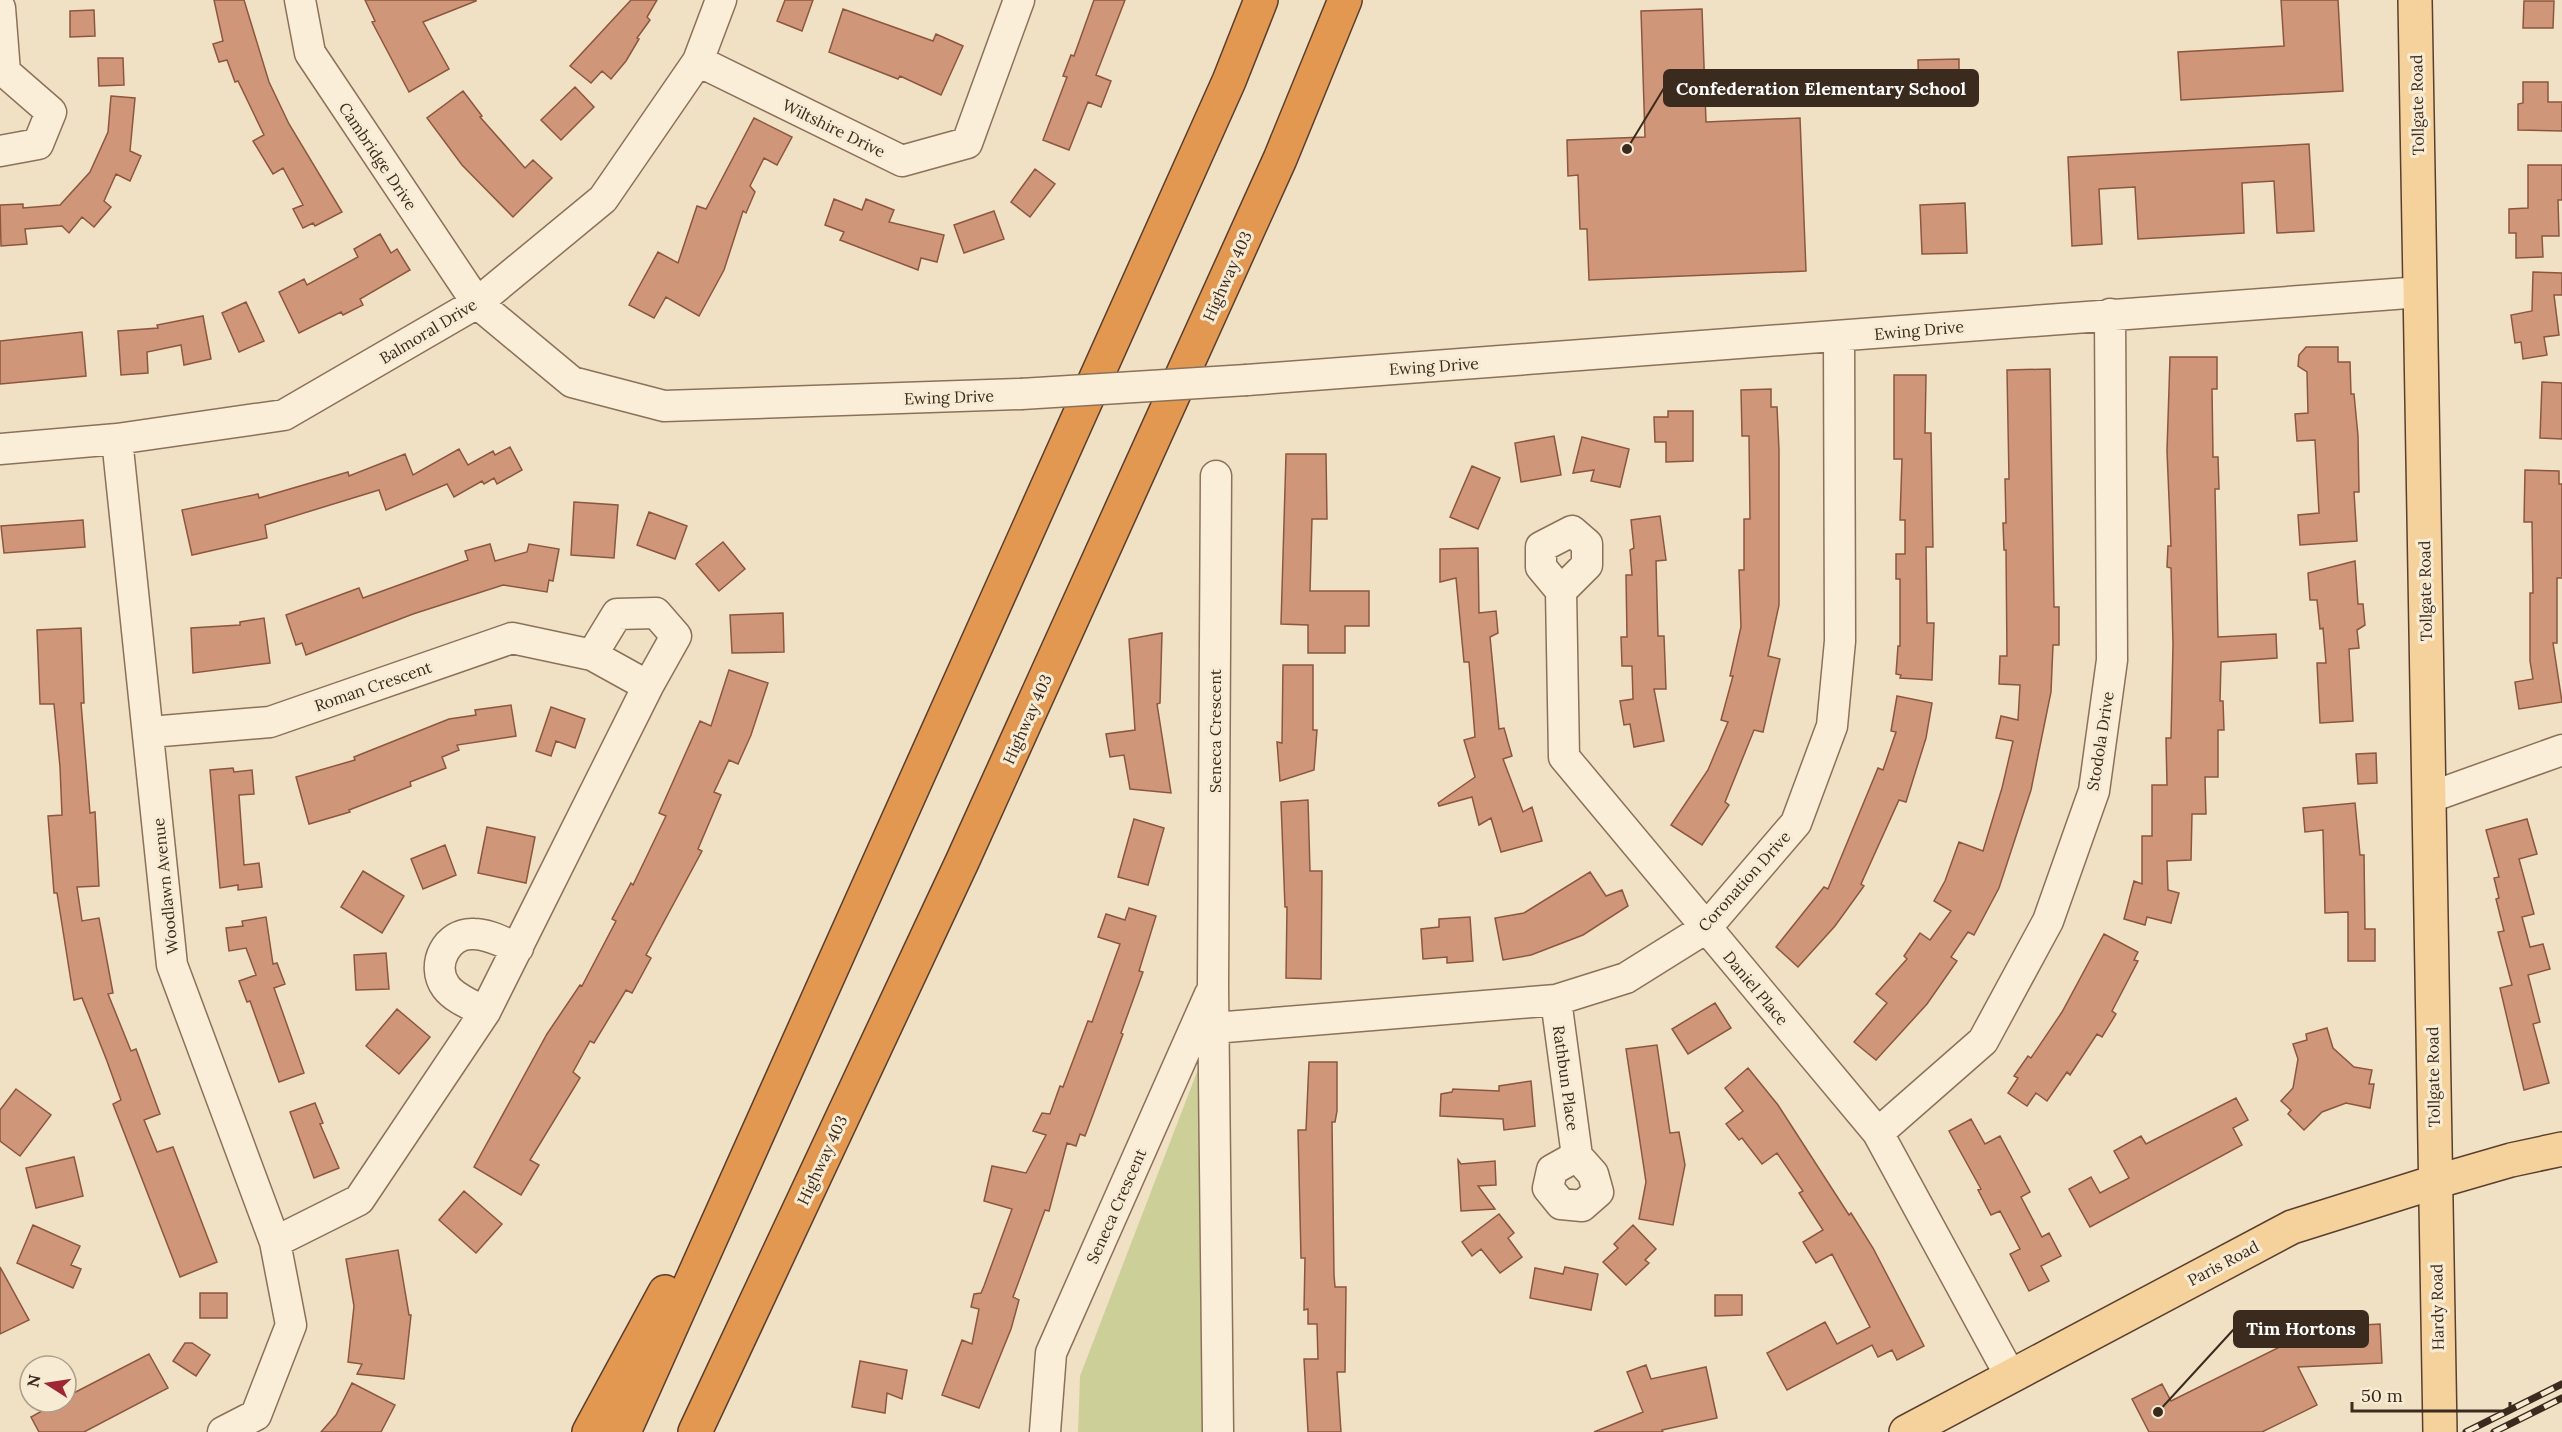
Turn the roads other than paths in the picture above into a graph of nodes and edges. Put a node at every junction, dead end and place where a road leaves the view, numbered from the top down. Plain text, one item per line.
1 (300, 0) edge
2 (721, 0) edge
3 (1019, 0) edge
4 (1261, 0) edge
5 (1345, 0) edge
6 (2415, 0) edge
7 (0, 8) edge
8 (698, 61) junction
9 (2, 75) edge
10 (0, 151) edge
11 (2421, 292) junction
12 (477, 303) junction
13 (2110, 314) junction
14 (1839, 337) junction
15 (117, 440) junction
16 (0, 449) edge
17 (1216, 476) dead end
18 (1561, 591) dead end
19 (592, 655) junction
20 (648, 686) junction
21 (150, 732) junction
22 (2562, 750) edge
23 (2428, 798) junction
24 (1706, 928) junction
25 (518, 948) junction
26 (1213, 986) junction
27 (1556, 1000) junction
28 (485, 1012) junction
29 (1214, 1028) junction
30 (1878, 1133) junction
31 (2562, 1149) edge
32 (1576, 1156) dead end
33 (2434, 1182) junction
34 (735, 1185) junction
35 (275, 1242) junction
36 (2011, 1377) junction
37 (223, 1432) edge
38 (589, 1432) edge
39 (624, 1432) edge
40 (694, 1432) edge
41 (1045, 1432) edge
42 (1218, 1432) edge
43 (1906, 1432) edge
44 (2440, 1432) edge

1 - 12 street, Cambridge Drive
2 - 8 street, Balmoral Drive
3 - 8 street, Wiltshire Drive
4 - 34 highway
5 - 40 highway, Highway 403
6 - 11 main road, Tollgate Road
7 - 9 street
8 - 12 street, Balmoral Drive
9 - 10 street
11 - 13 street, Ewing Drive
11 - 23 main road, Tollgate Road
12 - 14 street, Ewing Drive, bridge
12 - 15 street, Balmoral Drive
13 - 14 street, Ewing Drive
13 - 30 street, Stodola Drive
14 - 24 street, Coronation Drive
15 - 16 street, Balmoral Drive
15 - 21 street, Woodlawn Avenue
17 - 26 street, Seneca Crescent
18 - 24 street, Daniel Place
19 - 20 street, Roman Crescent
19 - 20 street
19 - 21 street, Roman Crescent
20 - 25 street
21 - 35 street, Woodlawn Avenue
22 - 23 street
23 - 33 main road, Tollgate Road
24 - 27 street, Coronation Drive
24 - 30 street, Daniel Place
25 - 28 street
25 - 28 street
26 - 29 street, Seneca Crescent
26 - 41 street, Seneca Crescent
27 - 29 street, Coronation Drive
27 - 32 street, Rathbun Place
28 - 35 street
29 - 42 street, Seneca Crescent
30 - 36 street, Daniel Place
31 - 33 main road, Paris Road
33 - 36 main road, Paris Road
33 - 44 main road, Hardy Road
34 - 38 highway
34 - 39 highway
35 - 37 street, Woodlawn Avenue
36 - 43 main road, Paris Road

